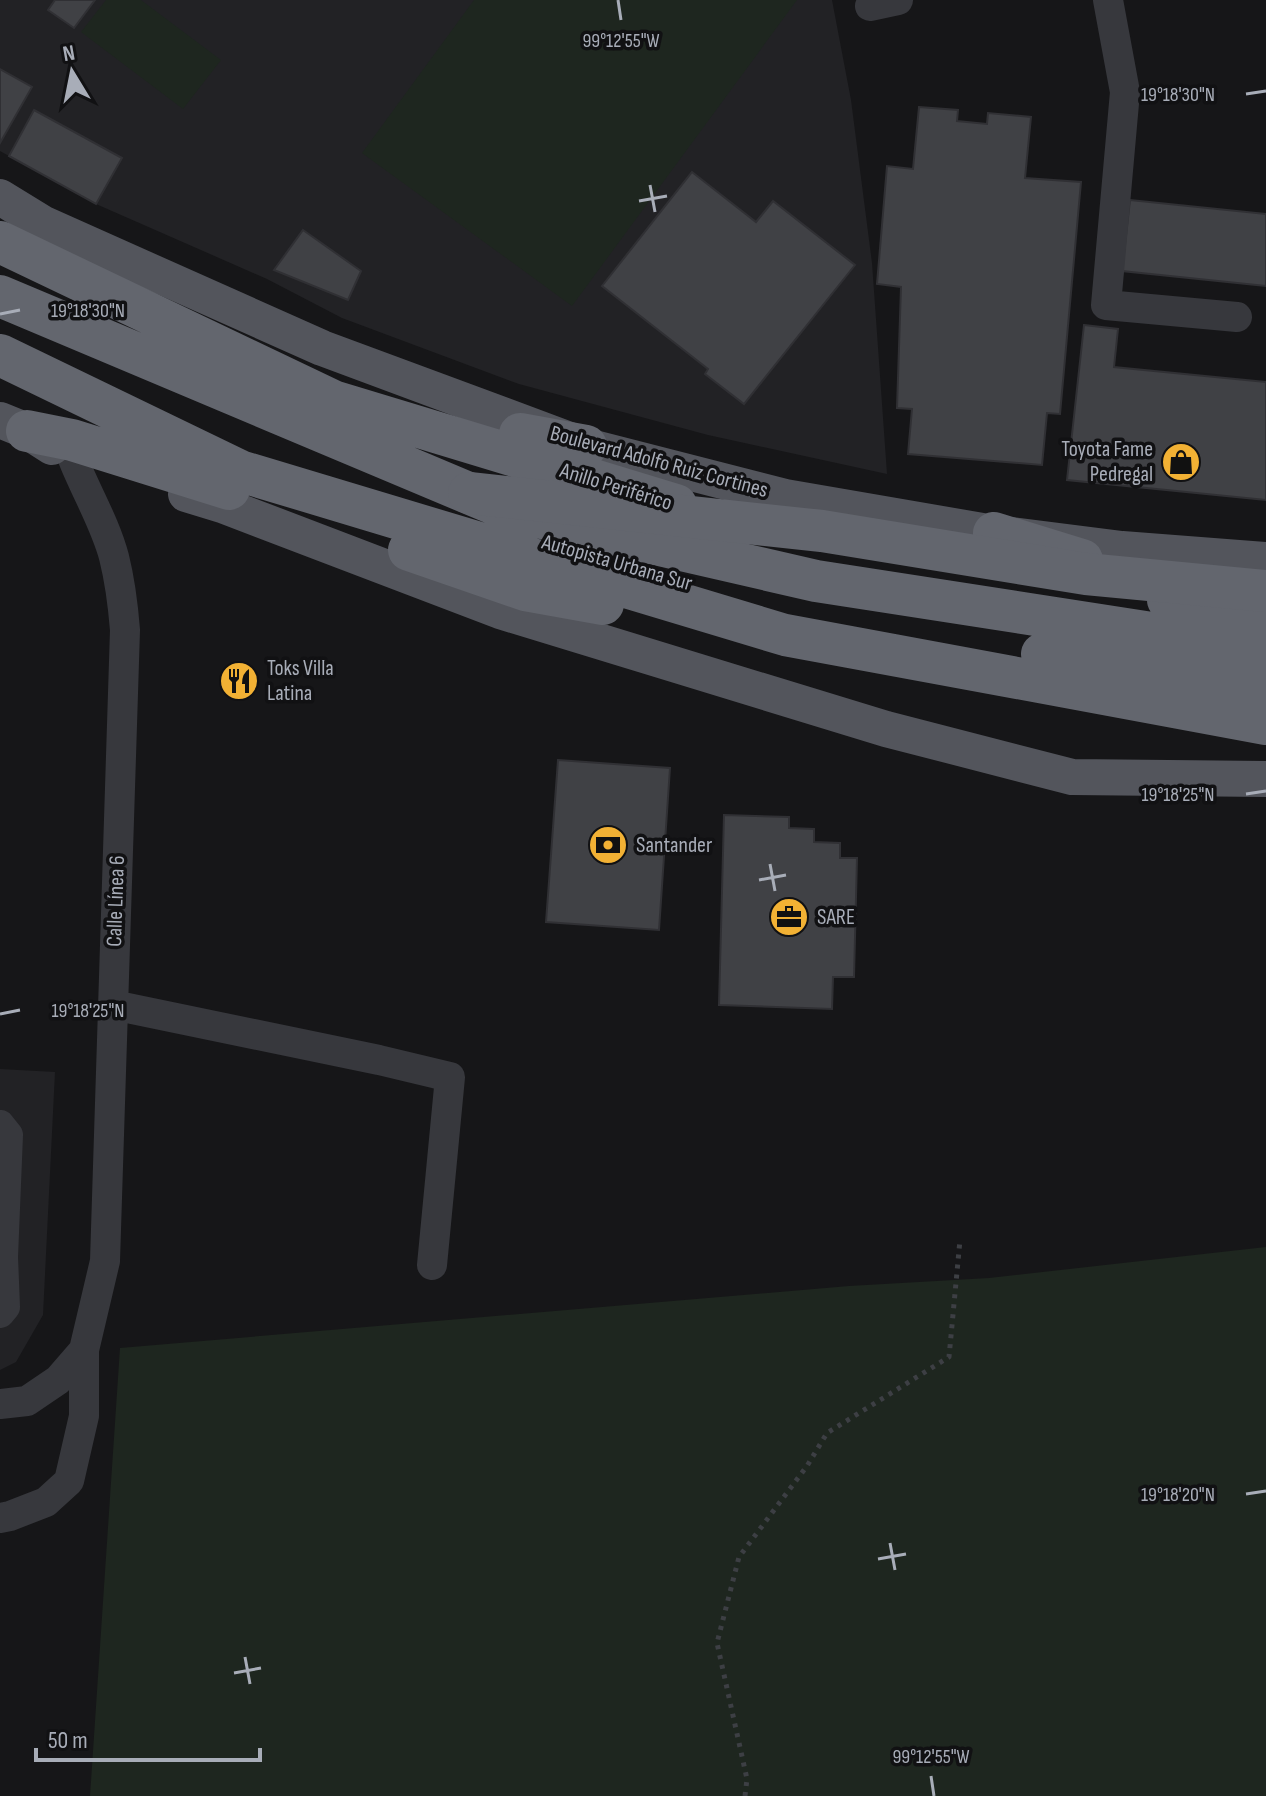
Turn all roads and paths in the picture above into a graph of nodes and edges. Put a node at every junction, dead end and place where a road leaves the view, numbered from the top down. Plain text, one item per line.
1 (1108, 0) edge
2 (0, 197) edge
3 (0, 242) edge
4 (0, 296) edge
5 (1237, 317) dead end
6 (0, 327) edge
7 (0, 355) edge
8 (333, 401) junction
9 (13, 425) edge
10 (586, 446) junction
11 (73, 459) junction
12 (469, 493) junction
13 (994, 533) junction
14 (1266, 560) edge
15 (1264, 616) edge
16 (785, 635) junction
17 (1266, 689) edge
18 (1266, 724) edge
19 (1266, 779) edge
20 (113, 1005) junction
21 (0, 1125) edge
22 (960, 1240) dead end
23 (432, 1265) dead end
24 (0, 1313) edge
25 (84, 1350) junction
26 (0, 1404) edge
27 (0, 1518) edge
28 (745, 1796) edge

1 - 5 street
2 - 10 main road, Boulevard Adolfo Ruiz Cortines
3 - 8 highway, Anillo Periférico
4 - 12 highway, Autopista Urbana Sur
6 - 17 highway, Autopista Urbana Sur
7 - 16 highway
8 - 10 highway
8 - 15 highway, Anillo Periférico
9 - 11 main road
9 - 16 highway
10 - 13 main road, Boulevard Adolfo Ruiz Cortines
11 - 19 main road
11 - 20 street, Calle Línea 6
12 - 15 highway, bridge
12 - 15 highway, Autopista Urbana Sur, bridge
13 - 14 main road, Boulevard Adolfo Ruiz Cortines
13 - 15 highway
16 - 18 highway
20 - 23 street
20 - 25 street, Calle Línea 6
21 - 24 street
22 - 28 path
25 - 26 street
25 - 27 street

